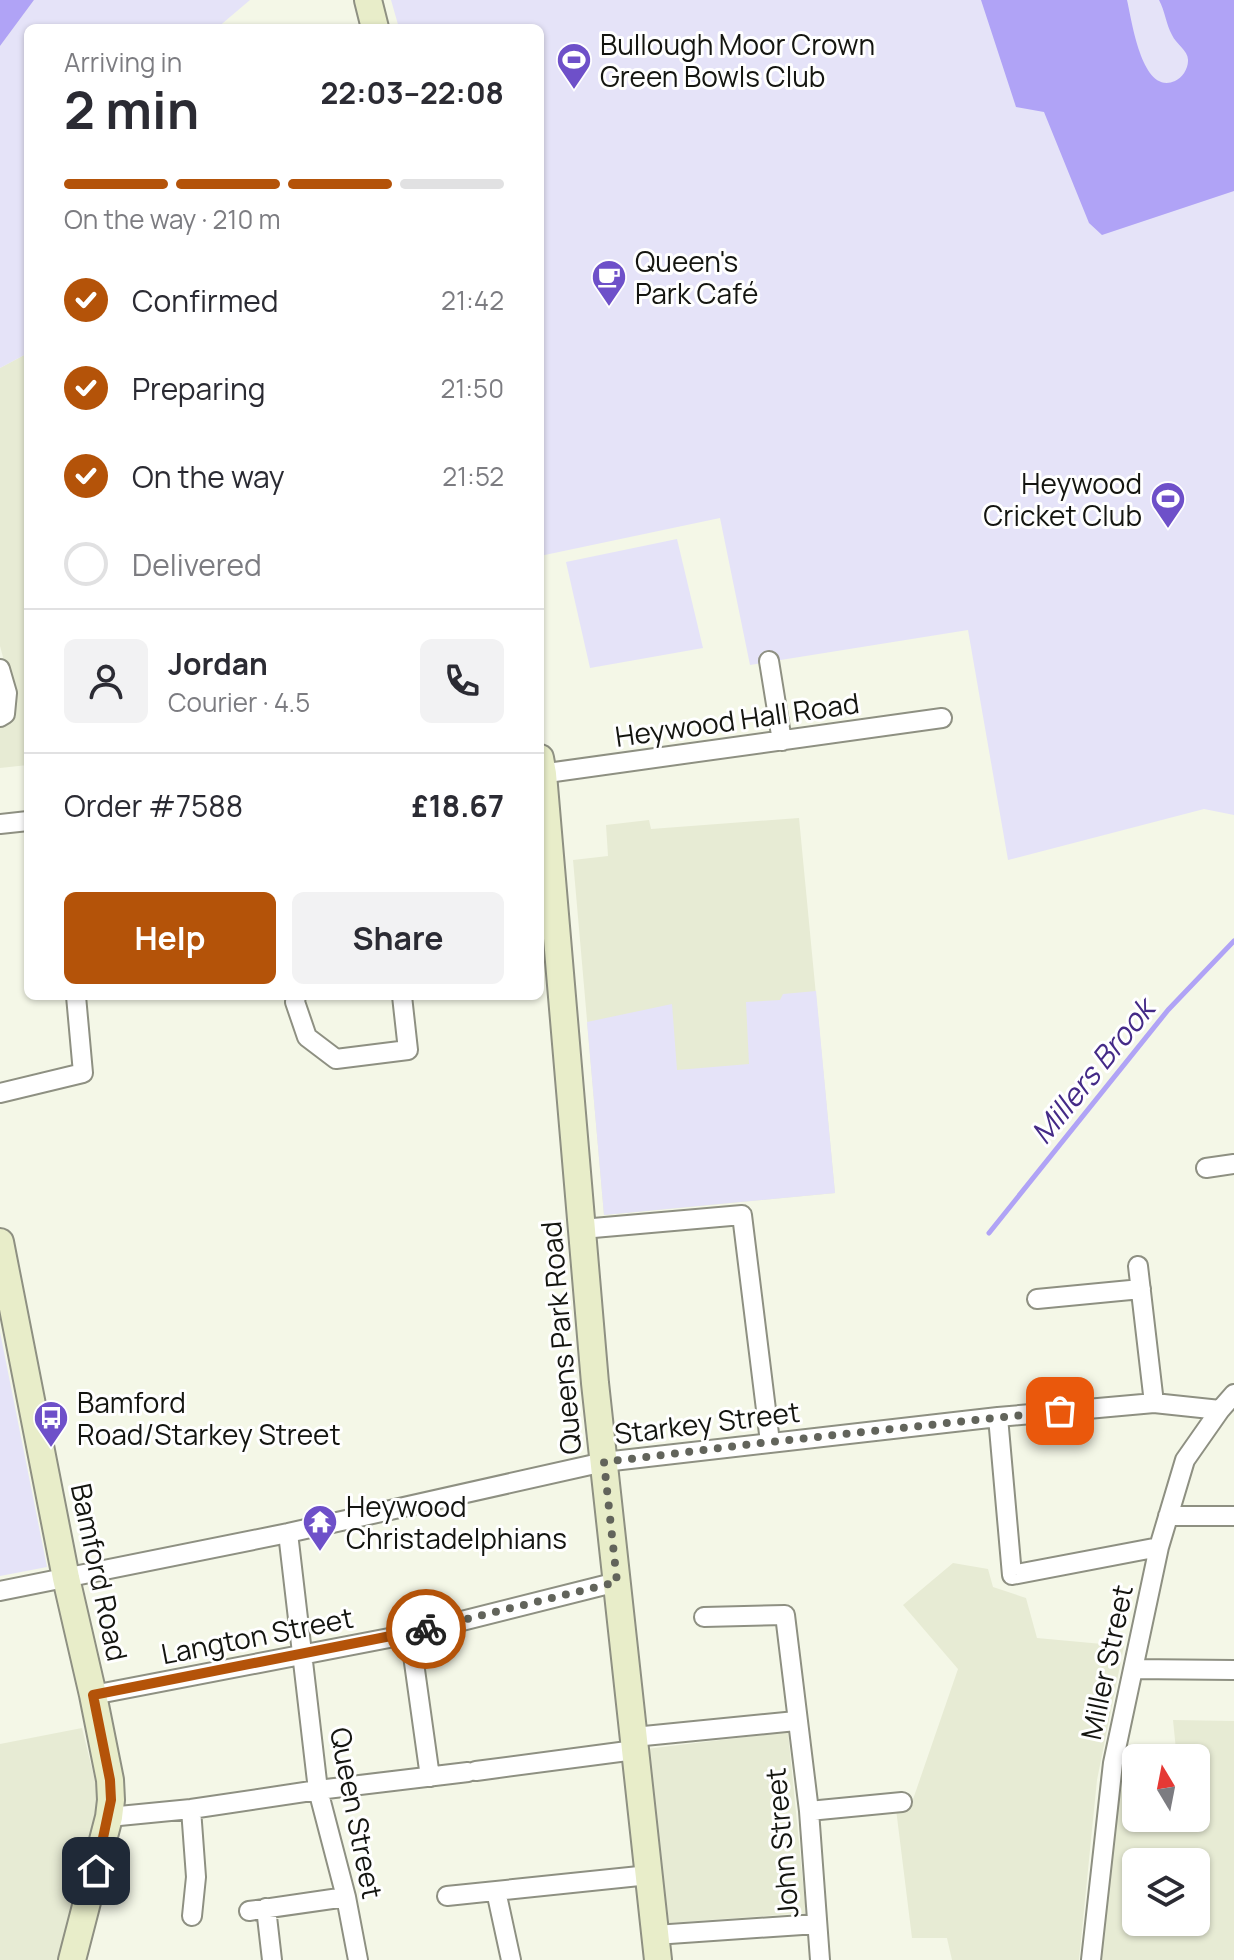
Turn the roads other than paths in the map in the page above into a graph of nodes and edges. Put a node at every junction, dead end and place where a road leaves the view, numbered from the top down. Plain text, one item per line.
1 (368, 0) edge
2 (374, 24) edge
3 (769, 661) dead end
4 (0, 669) edge
5 (0, 717) edge
6 (942, 718) dead end
7 (782, 741) junction
8 (544, 769) edge
9 (544, 803) edge
10 (24, 821) edge
11 (0, 824) edge
12 (76, 1000) edge
13 (295, 1000) edge
14 (402, 1000) edge
15 (0, 1093) edge
16 (1234, 1164) edge
17 (1206, 1168) dead end
18 (582, 1229) junction
19 (0, 1242) edge
20 (1138, 1266) dead end
21 (1141, 1289) junction
22 (1037, 1299) dead end
23 (1234, 1394) edge
24 (1154, 1403) junction
25 (1220, 1410) junction
26 (998, 1417) junction
27 (770, 1442) junction
28 (604, 1462) junction
29 (1168, 1516) junction
30 (1234, 1516) edge
31 (288, 1533) junction
32 (1159, 1547) junction
33 (66, 1578) junction
34 (617, 1582) junction
35 (0, 1591) edge
36 (704, 1617) dead end
37 (410, 1634) junction
38 (302, 1655) junction
39 (1133, 1669) junction
40 (1234, 1670) edge
41 (93, 1695) junction
42 (796, 1721) junction
43 (635, 1744) junction
44 (430, 1777) junction
45 (318, 1790) junction
46 (902, 1802) dead end
47 (191, 1809) junction
48 (809, 1811) junction
49 (109, 1817) junction
50 (649, 1875) junction
51 (496, 1891) junction
52 (447, 1896) dead end
53 (346, 1897) junction
54 (192, 1916) dead end
55 (817, 1924) junction
56 (657, 1948) edge
57 (72, 1960) edge
58 (272, 1960) edge
59 (358, 1960) edge
60 (511, 1960) edge
61 (820, 1960) edge
62 (1091, 1960) edge

1 - 2 street
3 - 7 street
4 - 5 street
6 - 7 street, Heywood Hall Road
7 - 8 street, Heywood Hall Road
9 - 18 street, Queens Park Road
10 - 11 street
12 - 15 street
13 - 14 street
16 - 17 street
18 - 27 street
18 - 28 street, Queens Park Road
19 - 33 street, Bamford Road
20 - 21 street
21 - 22 street
21 - 24 street
23 - 25 street, Miller Street
24 - 25 street, Starkey Street
24 - 26 street, Starkey Street
25 - 29 street, Miller Street
26 - 27 street, Starkey Street
26 - 32 street
27 - 28 street, Starkey Street
28 - 31 street, Starkey Street
28 - 34 street, Queens Park Road
29 - 30 street
29 - 32 street, Miller Street
31 - 33 street, Starkey Street
31 - 38 street, Queen Street
32 - 39 street, Miller Street
33 - 35 street, Starkey Street
33 - 41 street, Bamford Road
34 - 37 street, Langton Street
34 - 43 street, Queens Park Road
36 - 42 street, John Street
37 - 38 street, Langton Street
37 - 44 street
38 - 41 street, Langton Street
38 - 45 street, Queen Street
39 - 40 street
39 - 62 street, Miller Street
41 - 49 street, Bamford Road
42 - 43 street
42 - 48 street, John Street
43 - 44 street
43 - 50 street, Queens Park Road
44 - 45 street
45 - 47 street
45 - 53 street, Queen Street
46 - 48 street
47 - 49 street
47 - 54 street
48 - 55 street, John Street
49 - 57 street, Bamford Road
50 - 51 street
50 - 56 street, Queens Park Road
51 - 52 street
51 - 60 street
53 - 58 street
53 - 59 street, Queen Street
55 - 56 street
55 - 61 street, John Street

